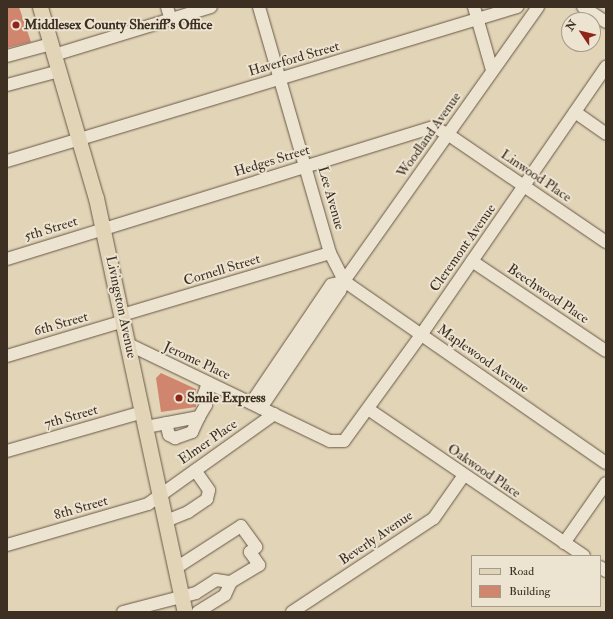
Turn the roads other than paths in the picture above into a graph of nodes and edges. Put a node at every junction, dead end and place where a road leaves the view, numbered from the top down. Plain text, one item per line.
1 (40, 7) edge
2 (167, 7) edge
3 (211, 7) edge
4 (259, 7) edge
5 (474, 7) edge
6 (517, 7) edge
7 (538, 7) edge
8 (584, 7) edge
9 (171, 20) junction
10 (478, 21) junction
11 (606, 22) edge
12 (52, 50) junction
13 (7, 56) edge
14 (606, 67) edge
15 (492, 70) junction
16 (59, 71) junction
17 (281, 78) junction
18 (7, 85) edge
19 (575, 112) junction
20 (606, 134) edge
21 (449, 135) junction
22 (79, 140) junction
23 (7, 161) edge
24 (306, 166) junction
25 (524, 187) junction
26 (103, 229) junction
27 (606, 242) edge
28 (330, 253) junction
29 (7, 259) edge
30 (472, 261) junction
31 (344, 281) junction
32 (123, 318) junction
33 (421, 335) junction
34 (128, 344) junction
35 (606, 352) edge
36 (7, 356) edge
37 (208, 383) junction
38 (256, 405) junction
39 (368, 409) junction
40 (143, 412) junction
41 (274, 414) junction
42 (146, 427) junction
43 (341, 442) joint
44 (7, 451) edge
45 (606, 462) edge
46 (195, 470) junction
47 (464, 475) junction
48 (606, 483) edge
49 (160, 495) junction
50 (166, 522) junction
51 (564, 542) junction
52 (7, 545) edge
53 (583, 555) edge
54 (176, 568) junction
55 (231, 582) junction
56 (182, 595) junction
57 (123, 612) edge
58 (185, 612) edge
59 (198, 612) edge
60 (292, 612) edge

1 - 12 main road, Livingston Avenue
2 - 9 street
3 - 9 street
4 - 17 street, Lee Avenue
5 - 10 street
6 - 10 street, Haverford Street
7 - 15 street, Woodland Avenue
8 - 11 street
9 - 12 street
10 - 15 street
10 - 17 street, Haverford Street
12 - 13 street
12 - 16 main road, Livingston Avenue
14 - 19 street, Cleremont Avenue
15 - 21 street, Woodland Avenue
16 - 18 street
16 - 22 main road, Livingston Avenue
17 - 22 street, Haverford Street
17 - 24 street, Lee Avenue
19 - 20 street
19 - 25 street, Cleremont Avenue
21 - 24 street, Hedges Street
21 - 25 street, Linwood Place
21 - 31 street, Woodland Avenue
22 - 23 street, Haverford Street
22 - 26 main road, Livingston Avenue
24 - 26 street, Hedges Street
24 - 28 street, Lee Avenue
25 - 27 street, Linwood Place
25 - 30 street, Cleremont Avenue
26 - 29 street, 5th Street
26 - 32 main road, Livingston Avenue
28 - 31 street, Lee Avenue
28 - 32 street, Cornell Street
30 - 33 street, Cleremont Avenue
30 - 35 street, Beechwood Place
31 - 33 street, Maplewood Avenue
31 - 38 street, Woodland Avenue
32 - 34 main road, Livingston Avenue
32 - 36 street, 6th Street
33 - 39 street, Cleremont Avenue
33 - 45 street, Maplewood Avenue
34 - 37 street, Jerome Place
34 - 40 main road, Livingston Avenue
37 - 38 street, Jerome Place
37 - 42 street
38 - 41 street, Jerome Place
39 - 43 street, Cleremont Avenue
39 - 47 street, Oakwood Place
40 - 42 main road, Livingston Avenue
40 - 44 street, 7th Street
41 - 43 street, Jerome Place
41 - 46 street, Elmer Place
42 - 49 main road, Livingston Avenue
46 - 49 street, Elmer Place
46 - 50 street
47 - 51 street, Oakwood Place
47 - 60 street, Beverly Avenue
48 - 51 street
49 - 50 main road, Livingston Avenue
49 - 52 street, 8th Street
50 - 54 main road, Livingston Avenue
51 - 53 street, Oakwood Place
54 - 55 street
54 - 56 main road, Livingston Avenue
55 - 56 street
55 - 59 street
56 - 57 street
56 - 58 main road, Livingston Avenue

